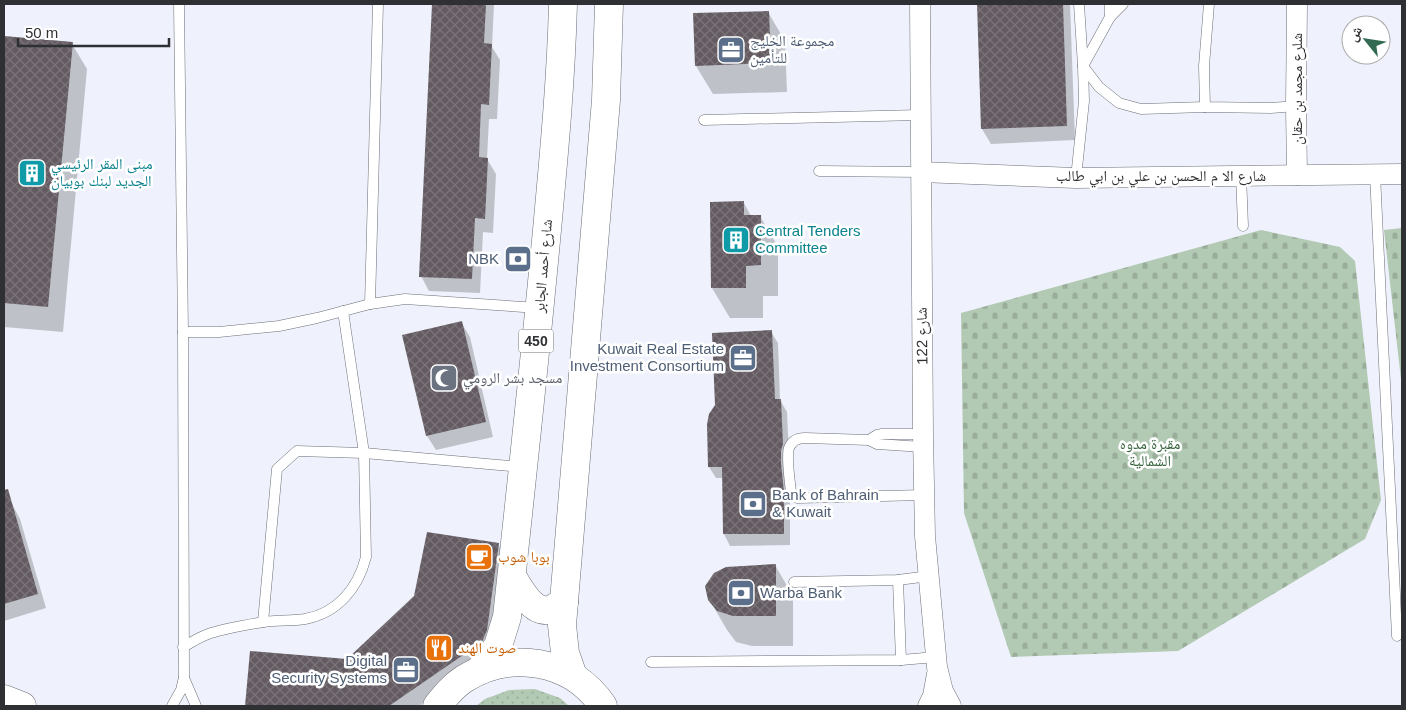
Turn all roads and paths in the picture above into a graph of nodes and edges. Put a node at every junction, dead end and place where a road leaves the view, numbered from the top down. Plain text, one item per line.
1 (179, 4) edge
2 (378, 4) edge
3 (563, 4) edge
4 (608, 4) edge
5 (920, 4) edge
6 (1079, 4) edge
7 (1110, 4) edge
8 (1123, 4) edge
9 (1209, 4) edge
10 (1297, 4) edge
11 (1110, 18) junction
12 (1083, 66) junction
13 (1296, 106) junction
14 (1205, 107) junction
15 (920, 115) junction
16 (704, 120) dead end
17 (819, 171) dead end
18 (920, 172) junction
19 (1375, 174) junction
20 (1402, 174) edge
21 (1297, 175) junction
22 (1241, 176) junction
23 (1076, 178) junction
24 (1243, 226) dead end
25 (370, 304) junction
26 (540, 308) junction
27 (343, 311) junction
28 (183, 332) junction
29 (923, 440) junction
30 (364, 453) junction
31 (523, 467) junction
32 (924, 495) junction
33 (512, 576) junction
34 (929, 576) junction
35 (898, 580) junction
36 (794, 582) dead end
37 (564, 602) junction
38 (263, 622) junction
39 (1397, 636) dead end
40 (183, 647) junction
41 (901, 660) junction
42 (651, 662) dead end
43 (937, 662) junction
44 (480, 670) junction
45 (573, 676) junction
46 (184, 677) junction
47 (4, 699) edge
48 (22, 706) edge
49 (172, 706) edge
50 (196, 706) edge
51 (437, 706) edge
52 (603, 706) edge
53 (928, 706) edge
54 (950, 706) edge

1 - 28 lane
2 - 25 lane
3 - 26 main road, شارع أحمد الجابر / 450
4 - 37 main road
5 - 15 street, شارع 122
6 - 12 lane
7 - 11 lane
8 - 11 lane
9 - 14 lane
10 - 13 street, شلرع مجمد بن حقان
11 - 12 lane
12 - 14 lane
12 - 23 lane
13 - 14 lane
13 - 21 street, شلرع مجمد بن حقان
15 - 16 lane
15 - 18 street, شارع 122
17 - 18 lane
18 - 23 street, شارع الا م الحسن بن علي بن ابي طالب
18 - 29 street, شارع 122
19 - 20 street, شارع الا م الحسن بن علي بن ابي طالب
19 - 21 street, شارع الا م الحسن بن علي بن ابي طالب
19 - 39 lane
21 - 22 street, شارع الا م الحسن بن علي بن ابي طالب
22 - 23 street, شارع الا م الحسن بن علي بن ابي طالب
22 - 24 lane
25 - 26 lane
25 - 27 lane
26 - 31 main road, شارع أحمد الجابر / 450
27 - 28 lane
27 - 30 lane
28 - 40 lane
29 - 32 street, شارع 122
29 - 32 lane
30 - 31 lane
30 - 38 lane
30 - 38 lane
31 - 33 main road, شارع أحمد الجابر / 450
32 - 34 street, شارع 122
33 - 37 main road
33 - 44 main road, شارع أحمد الجابر / 450
34 - 35 lane
34 - 43 street, شارع 122
35 - 36 lane
35 - 41 lane
37 - 45 main road
38 - 40 lane
40 - 46 lane
41 - 42 lane
41 - 43 lane
43 - 53 street, شارع 122
43 - 54 street, شارع 122
44 - 45 main road, 450
44 - 51 main road, 450
45 - 52 main road, 450
46 - 49 lane
46 - 50 lane
47 - 48 main road

